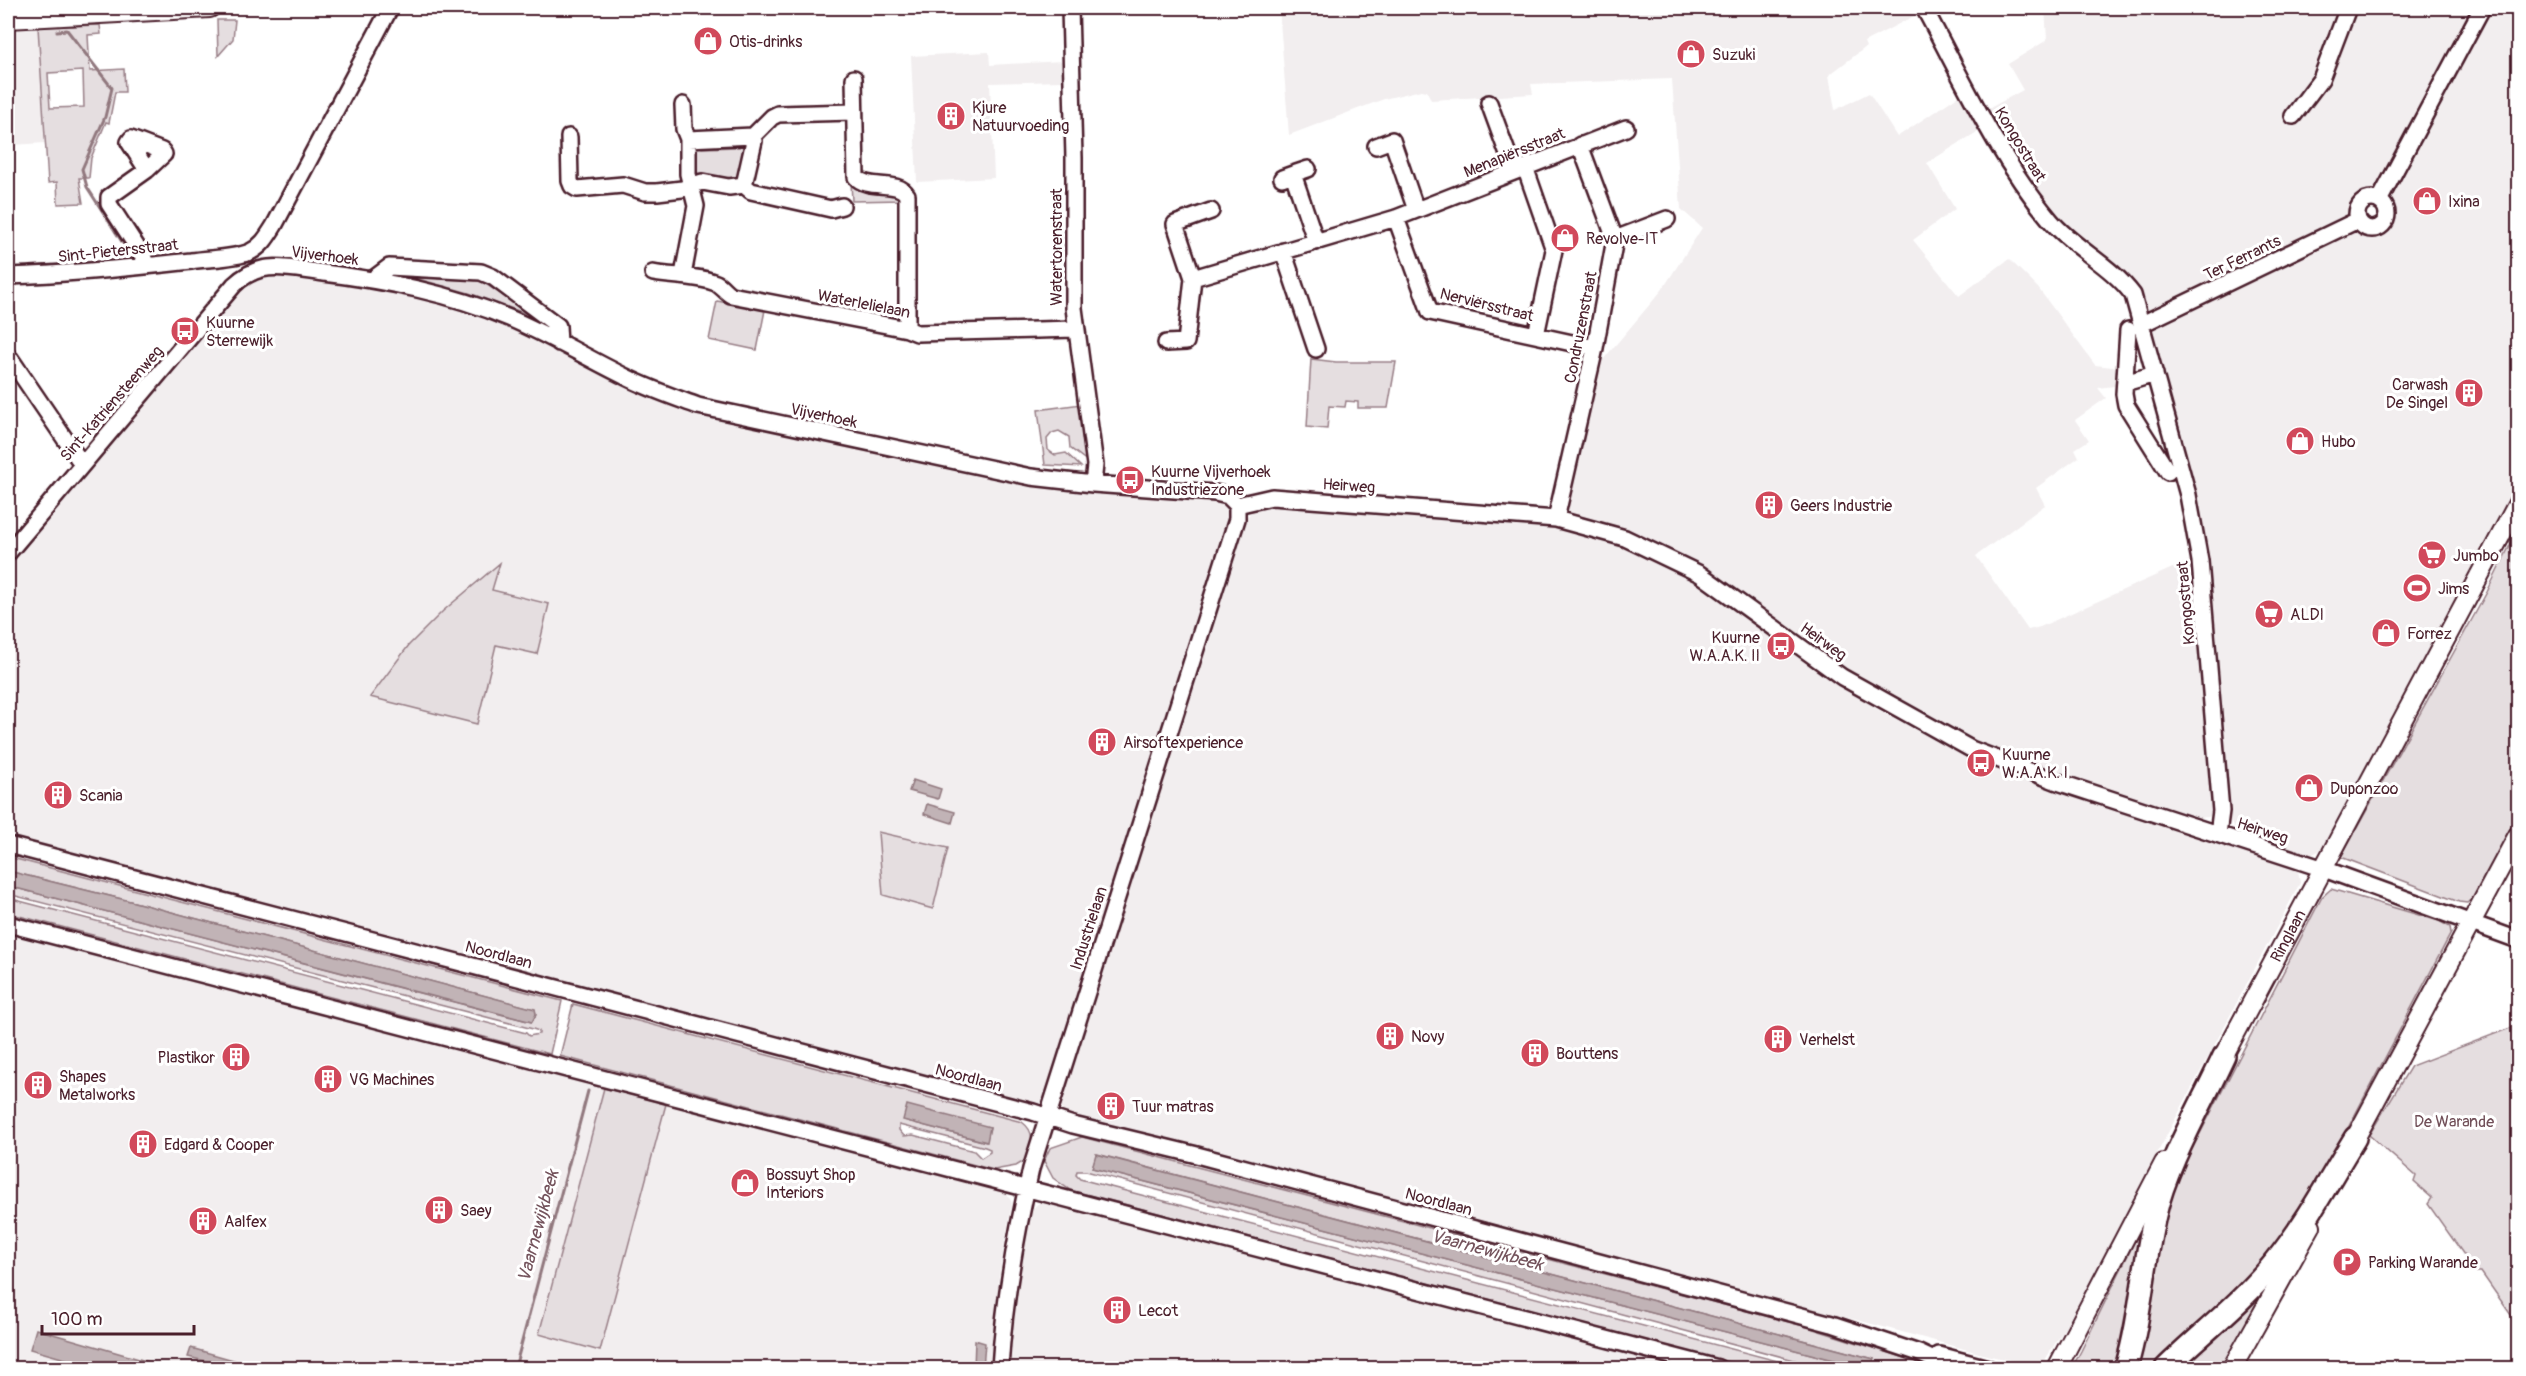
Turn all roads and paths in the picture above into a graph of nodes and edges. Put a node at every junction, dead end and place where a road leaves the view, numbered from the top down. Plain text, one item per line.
1 (210, 8) edge
2 (390, 8) edge
3 (1070, 8) edge
4 (1924, 8) edge
5 (2348, 8) edge
6 (2482, 8) edge
7 (156, 9) edge
8 (8, 19) edge
9 (854, 78) dead end
10 (1489, 103) dead end
11 (683, 105) dead end
12 (854, 112) junction
13 (2294, 116) dead end
14 (1626, 128) dead end
15 (753, 136) junction
16 (568, 137) dead end
17 (688, 139) junction
18 (1580, 145) junction
19 (1376, 146) dead end
20 (1519, 169) junction
21 (147, 170) dead end
22 (1295, 174) dead end
23 (691, 185) junction
24 (744, 185) junction
25 (2379, 201) junction
26 (842, 206) dead end
27 (1416, 210) junction
28 (1211, 211) dead end
29 (1396, 218) junction
30 (1667, 219) dead end
31 (2358, 220) junction
32 (1615, 239) junction
33 (265, 242) junction
34 (1316, 242) junction
35 (1283, 251) junction
36 (231, 256) junction
37 (144, 266) junction
38 (272, 266) junction
39 (652, 273) dead end
40 (683, 275) junction
41 (8, 276) edge
42 (242, 277) junction
43 (1193, 278) junction
44 (373, 279) junction
45 (2135, 327) junction
46 (907, 329) junction
47 (1076, 329) junction
48 (1536, 335) junction
49 (560, 343) junction
50 (1166, 343) dead end
51 (1595, 348) junction
52 (1316, 349) dead end
53 (8, 359) edge
54 (2155, 374) junction
55 (13, 376) edge
56 (2125, 383) junction
57 (82, 464) junction
58 (2168, 472) dead end
59 (1093, 484) junction
60 (2518, 503) edge
61 (1236, 505) junction
62 (1556, 519) junction
63 (8, 553) edge
64 (2218, 834) junction
65 (2518, 835) edge
66 (8, 845) edge
67 (2324, 869) junction
68 (2472, 922) junction
69 (8, 924) edge
70 (2518, 940) edge
71 (2224, 1056) junction
72 (1047, 1117) junction
73 (2355, 1138) junction
74 (1026, 1189) junction
75 (1919, 1353) junction
76 (2056, 1367) edge
77 (1000, 1368) edge
78 (1718, 1368) edge
79 (1951, 1368) edge
80 (1988, 1368) edge
81 (2126, 1368) edge
82 (2166, 1368) edge
83 (2232, 1368) edge

1 - 7 main road
2 - 33 street
3 - 47 street, Watertorenstraat
4 - 45 street, Kongostraat
5 - 13 street
6 - 25 street
7 - 8 main road
9 - 12 street
10 - 20 street
11 - 17 street
12 - 15 street
12 - 46 street
14 - 18 street, Menapiërsstraat
15 - 17 street
15 - 24 street
16 - 23 street
17 - 23 street
18 - 20 street, Menapiërsstraat
18 - 32 street
19 - 27 street
20 - 27 street, Menapiërsstraat
20 - 48 street
21 - 37 street
22 - 34 street
23 - 24 street
23 - 40 street
24 - 26 street
25 - 31 street
25 - 31 street
27 - 29 street, Menapiërsstraat
28 - 43 street
29 - 34 street, Menapiërsstraat
29 - 48 street, Nerviërsstraat
30 - 32 street
31 - 45 street, Ter Ferrants
32 - 51 street, Condruzenstraat
33 - 36 street
33 - 38 street
34 - 35 street, Menapiërsstraat
35 - 43 street, Menapiërsstraat
35 - 52 street
36 - 37 street, Sint-Pietersstraat
36 - 42 street
37 - 41 street, Sint-Pietersstraat
38 - 42 street, Sint-Katriensteenweg
38 - 44 street, Vijverhoek
39 - 40 street, Waterlelielaan
40 - 46 street, Waterlelielaan
42 - 57 street, Sint-Katriensteenweg
43 - 50 street
44 - 49 street, Vijverhoek
44 - 49 street, Vijverhoek
45 - 54 street, Kongostraat
45 - 56 street, Kongostraat
46 - 47 street, Waterlelielaan
47 - 59 street, Watertorenstraat
48 - 51 street, Nerviërsstraat
49 - 59 street, Vijverhoek
51 - 62 street, Condruzenstraat
53 - 55 street
54 - 56 street
54 - 64 street, Kongostraat
55 - 57 street
56 - 58 street, Kongostraat
57 - 63 street, Sint-Katriensteenweg
59 - 61 street
60 - 67 main road, Ringlaan
61 - 62 street, Heirweg
61 - 72 street, Industrielaan
62 - 64 street, Heirweg
64 - 67 street, Heirweg
65 - 68 main road
66 - 72 street, Noordlaan
67 - 68 street, Heirweg
67 - 71 main road, Ringlaan
68 - 70 street, Heirweg
68 - 73 main road
69 - 74 street
71 - 76 main road, Ringlaan
71 - 81 highway
72 - 74 street, Industrielaan
72 - 75 street, Noordlaan
73 - 82 highway
73 - 83 main road
74 - 77 street, Industrielaan
74 - 78 street
75 - 79 street, Noordlaan
75 - 80 street, Noordlaan

